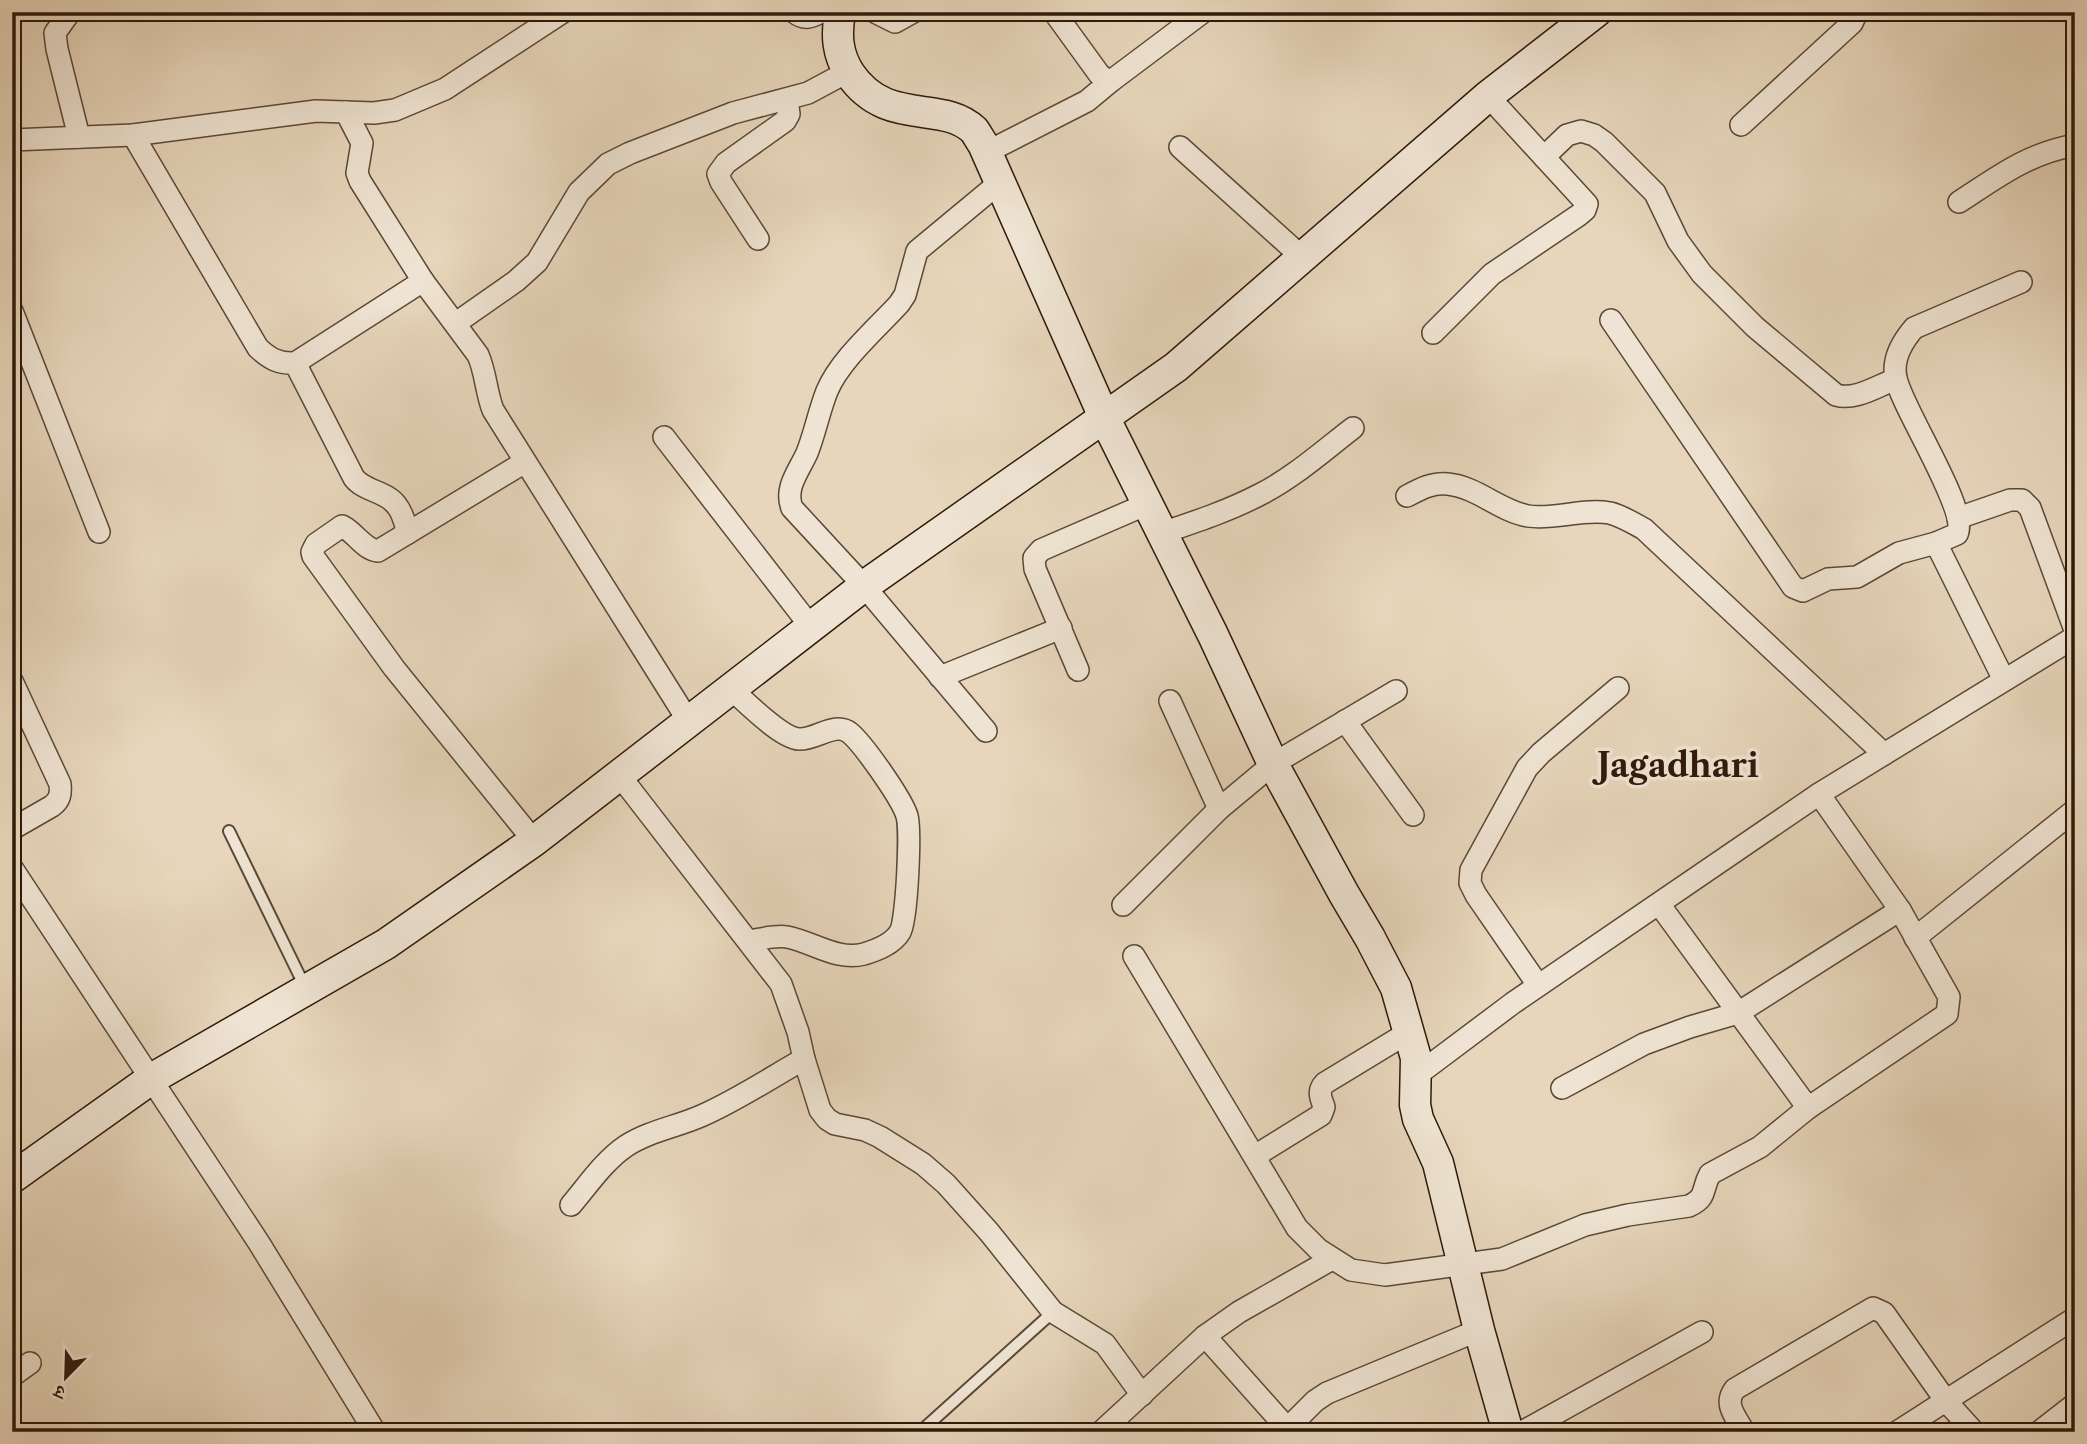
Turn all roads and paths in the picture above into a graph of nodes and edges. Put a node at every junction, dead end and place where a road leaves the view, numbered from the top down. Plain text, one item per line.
1 (70, 12) edge
2 (563, 12) edge
3 (794, 12) edge
4 (821, 12) edge
5 (840, 12) edge
6 (875, 12) edge
7 (913, 12) edge
8 (1055, 12) edge
9 (1203, 12) edge
10 (1857, 12) edge
11 (1583, 16) edge
12 (535, 19) edge
13 (849, 71) junction
14 (1111, 81) junction
15 (1488, 96) junction
16 (787, 100) junction
17 (346, 112) junction
18 (1741, 125) dead end
19 (133, 135) junction
20 (79, 137) junction
21 (12, 139) edge
22 (2075, 145) edge
23 (1180, 147) dead end
24 (987, 152) junction
25 (1544, 156) junction
26 (999, 183) junction
27 (1959, 202) dead end
28 (758, 239) dead end
29 (1303, 258) junction
30 (423, 281) junction
31 (2021, 282) dead end
32 (12, 311) edge
33 (1611, 320) dead end
34 (456, 323) junction
35 (1433, 333) dead end
36 (295, 363) junction
37 (1896, 379) junction
38 (1104, 417) junction
39 (1353, 428) dead end
40 (664, 437) dead end
41 (525, 462) junction
42 (1407, 496) dead end
43 (1147, 503) junction
44 (1958, 518) junction
45 (99, 532) dead end
46 (408, 533) junction
47 (1162, 533) junction
48 (1936, 543) junction
49 (864, 586) junction
50 (811, 627) junction
51 (1060, 628) junction
52 (2075, 629) edge
53 (2075, 637) edge
54 (1079, 670) dead end
55 (940, 677) junction
56 (12, 681) edge
57 (2004, 681) junction
58 (1618, 688) dead end
59 (731, 689) junction
60 (1396, 691) dead end
61 (1170, 701) dead end
62 (1345, 720) junction
63 (689, 722) junction
64 (986, 731) dead end
65 (1884, 754) junction
66 (1273, 764) junction
67 (620, 776) junction
68 (1819, 794) junction
69 (1219, 808) junction
70 (2075, 810) edge
71 (1413, 815) dead end
72 (12, 829) edge
73 (229, 831) dead end
74 (534, 841) junction
75 (12, 869) edge
76 (1659, 904) junction
77 (1123, 905) dead end
78 (1900, 910) junction
79 (1915, 937) junction
80 (750, 941) junction
81 (1134, 956) dead end
82 (1538, 985) junction
83 (306, 989) junction
84 (1738, 1013) junction
85 (1409, 1032) junction
86 (804, 1059) junction
87 (1417, 1074) junction
88 (150, 1079) junction
89 (1562, 1088) dead end
90 (1808, 1108) junction
91 (1255, 1156) junction
92 (12, 1178) edge
93 (571, 1205) dead end
94 (1332, 1259) junction
95 (1463, 1265) junction
96 (1053, 1312) junction
97 (2075, 1318) edge
98 (1479, 1330) junction
99 (1702, 1332) dead end
100 (1205, 1336) junction
101 (30, 1363) dead end
102 (12, 1376) edge
103 (1142, 1395) junction
104 (1946, 1401) junction
105 (2075, 1404) edge
106 (1286, 1430) edge
107 (375, 1432) edge
108 (920, 1432) edge
109 (1101, 1432) edge
110 (1508, 1432) edge
111 (1522, 1432) edge
112 (1744, 1432) edge
113 (1897, 1432) edge
114 (1974, 1432) edge
115 (2039, 1432) edge

1 - 20 street
2 - 12 street
3 - 4 street
5 - 13 street
6 - 7 street
8 - 14 street
9 - 14 street
10 - 18 street
11 - 15 street
12 - 17 street
13 - 16 street
13 - 24 street
14 - 24 street
15 - 25 street
15 - 29 street
16 - 28 street
16 - 34 street
17 - 19 street
17 - 30 street
19 - 20 street
19 - 36 street
20 - 21 street
22 - 27 street
23 - 29 street
24 - 26 street
25 - 35 street
25 - 37 street
26 - 38 street
26 - 49 street
29 - 38 street
30 - 34 street
30 - 36 street
31 - 37 street
32 - 45 street
33 - 48 street
34 - 41 street
36 - 46 street
37 - 44 street
38 - 43 street
38 - 49 street
39 - 47 street
40 - 50 street
41 - 46 street
41 - 63 street
42 - 65 street
43 - 47 street
43 - 51 street
44 - 48 street
44 - 52 street
46 - 74 street
47 - 66 street
48 - 57 street
49 - 50 street
49 - 55 street
50 - 59 street
51 - 54 street
51 - 55 street
53 - 57 street
55 - 64 street
56 - 72 street
57 - 65 street
58 - 82 street
59 - 63 street
59 - 80 street
60 - 62 street
61 - 69 street
62 - 66 street
62 - 71 street
63 - 67 street
65 - 68 street
66 - 69 street
66 - 85 street
67 - 74 street
67 - 80 street
68 - 76 street
68 - 78 street
69 - 77 street
70 - 79 street
73 - 83 lane
74 - 83 street
75 - 88 street
76 - 82 street
76 - 84 street
78 - 79 street
78 - 84 street
79 - 90 street
80 - 86 street
81 - 91 street
82 - 87 street
83 - 88 street
84 - 89 street
84 - 90 street
85 - 87 street
85 - 91 street
86 - 93 street
86 - 96 street
87 - 95 street
88 - 92 street
88 - 107 street
90 - 95 street
91 - 94 street
94 - 95 street
94 - 100 street
95 - 98 street
96 - 103 street
96 - 108 lane
97 - 104 street
98 - 106 street
98 - 110 street
99 - 111 street
100 - 103 street
100 - 106 street
101 - 102 street
103 - 109 street
104 - 112 street
104 - 113 street
104 - 114 street
105 - 115 street

